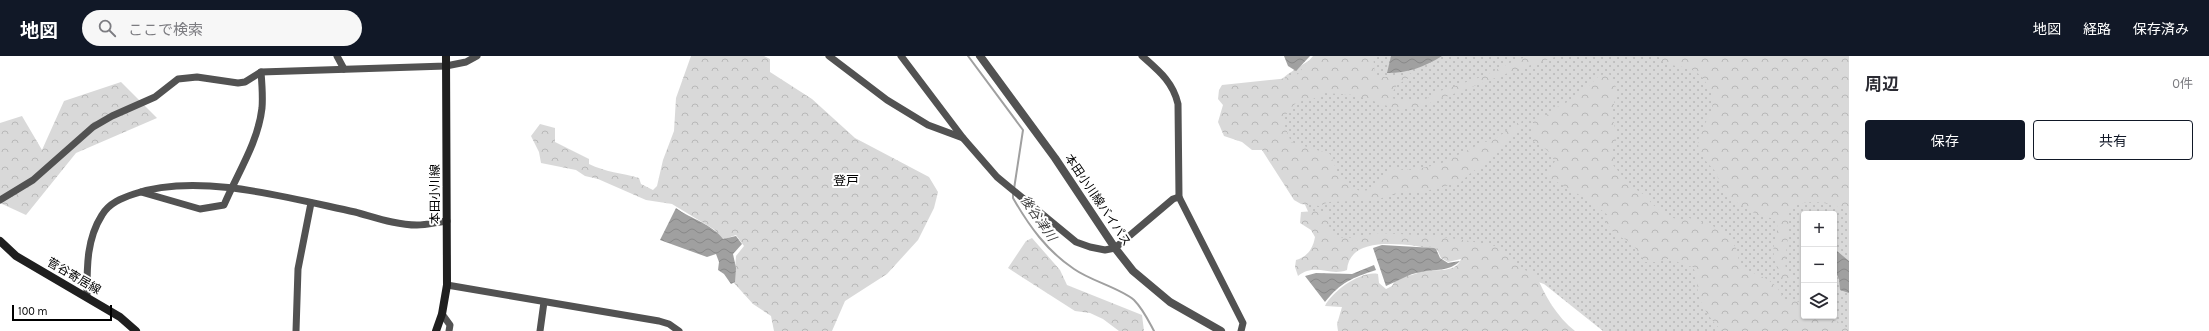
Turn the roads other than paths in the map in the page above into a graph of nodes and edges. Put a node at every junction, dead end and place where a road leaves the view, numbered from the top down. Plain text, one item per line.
1 (337, 56) edge
2 (446, 56) edge
3 (477, 56) edge
4 (829, 56) edge
5 (901, 56) edge
6 (980, 56) edge
7 (1142, 56) edge
8 (446, 66) junction
9 (344, 69) junction
10 (261, 72) junction
11 (963, 138) junction
12 (231, 188) junction
13 (141, 192) junction
14 (1179, 197) junction
15 (0, 200) edge
16 (311, 203) junction
17 (447, 220) junction
18 (1, 243) edge
19 (1115, 248) junction
20 (447, 285) junction
21 (87, 297) junction
22 (544, 302) junction
23 (442, 314) junction
24 (136, 331) edge
25 (296, 331) edge
26 (436, 331) edge
27 (450, 331) edge
28 (540, 331) edge
29 (679, 331) edge
30 (1221, 331) edge
31 (1241, 331) edge

1 - 9 street
2 - 8 main road, 本田小川線
3 - 8 street
4 - 11 street
5 - 11 street
6 - 19 street, 本田小川線バイパス
7 - 14 street
8 - 9 street
8 - 17 main road, 本田小川線
9 - 10 street
10 - 12 street
10 - 15 street
11 - 19 street
12 - 13 street
12 - 13 street
12 - 16 street
13 - 21 street
14 - 19 street
14 - 31 street
16 - 17 street
16 - 25 street
17 - 20 main road, 本田小川線
18 - 21 main road, 菅谷寄居線
19 - 30 street, 本田小川線バイパス
20 - 22 street
20 - 23 main road, 本田小川線
21 - 24 main road, 菅谷寄居線
22 - 28 street
22 - 29 street
23 - 26 main road, 本田小川線
23 - 27 street

